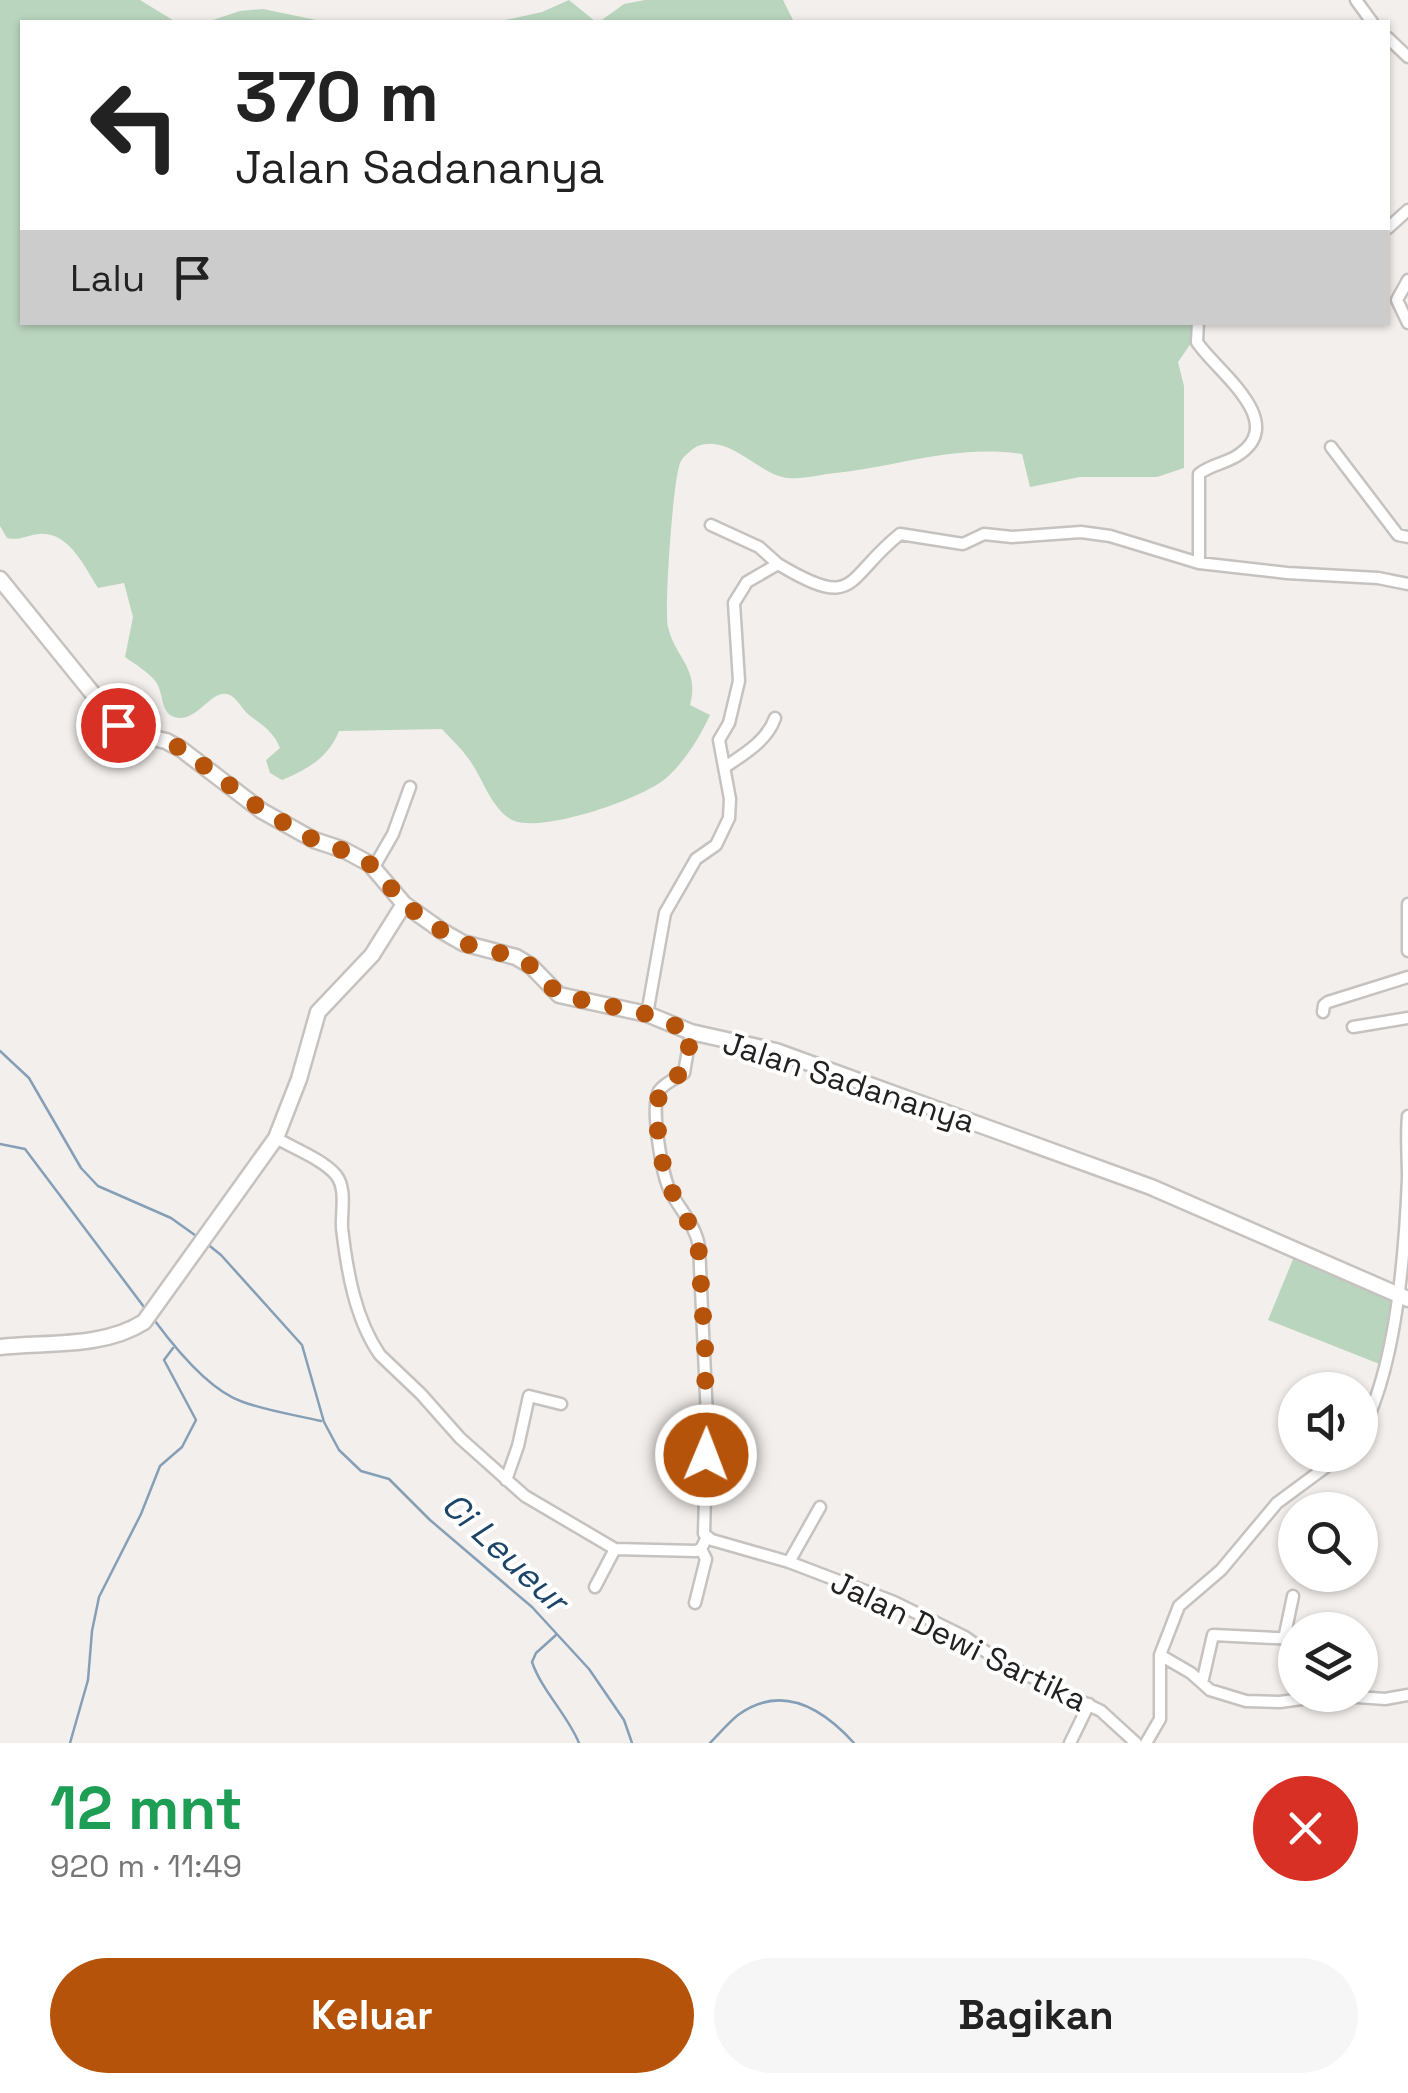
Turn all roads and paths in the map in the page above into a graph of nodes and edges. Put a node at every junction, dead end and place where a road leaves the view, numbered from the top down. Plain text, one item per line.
1 (1408, 280) edge
2 (1408, 323) edge
3 (1198, 325) edge
4 (1331, 447) dead end
5 (711, 526) dead end
6 (1408, 537) edge
7 (1199, 563) junction
8 (778, 564) junction
9 (0, 579) edge
10 (1408, 584) edge
11 (775, 718) dead end
12 (726, 766) junction
13 (410, 787) dead end
14 (374, 867) junction
15 (404, 904) junction
16 (1408, 904) edge
17 (1408, 951) edge
18 (1408, 977) edge
19 (1324, 1012) dead end
20 (647, 1014) junction
21 (1408, 1018) edge
22 (1353, 1027) dead end
23 (691, 1032) junction
24 (1408, 1116) edge
25 (276, 1138) junction
26 (1402, 1297) edge
27 (0, 1347) edge
28 (1378, 1395) edge
29 (561, 1404) dead end
30 (1319, 1472) edge
31 (506, 1480) junction
32 (820, 1507) dead end
33 (707, 1537) junction
34 (615, 1549) junction
35 (701, 1549) junction
36 (789, 1562) junction
37 (596, 1587) dead end
38 (1293, 1596) dead end
39 (694, 1603) dead end
40 (1292, 1612) edge
41 (1278, 1638) edge
42 (1160, 1655) junction
43 (1202, 1683) junction
44 (1408, 1695) edge
45 (1089, 1704) junction
46 (1070, 1743) edge
47 (1136, 1743) edge
48 (1146, 1743) edge

1 - 2 street
3 - 7 street
4 - 6 street
5 - 8 street
7 - 8 street
7 - 10 street
8 - 12 street
9 - 14 street, Jalan Sadananya
11 - 12 street
12 - 20 street
13 - 14 street
14 - 15 street, Jalan Sadananya
15 - 20 street, Jalan Sadananya
15 - 25 street
16 - 17 street
18 - 19 street
20 - 23 street, Jalan Sadananya
21 - 22 street
23 - 26 street, Jalan Sadananya
23 - 33 street
24 - 26 street
25 - 27 street
25 - 31 street
26 - 28 street
29 - 31 street
30 - 42 street
31 - 34 street
32 - 36 street
33 - 35 street
33 - 36 street, Jalan Dewi Sartika
34 - 35 street
34 - 37 street
35 - 39 street
36 - 45 street, Jalan Dewi Sartika
38 - 40 street
41 - 43 street
42 - 43 street
42 - 48 street
43 - 44 street
45 - 46 street
45 - 47 street, Jalan Dewi Sartika

